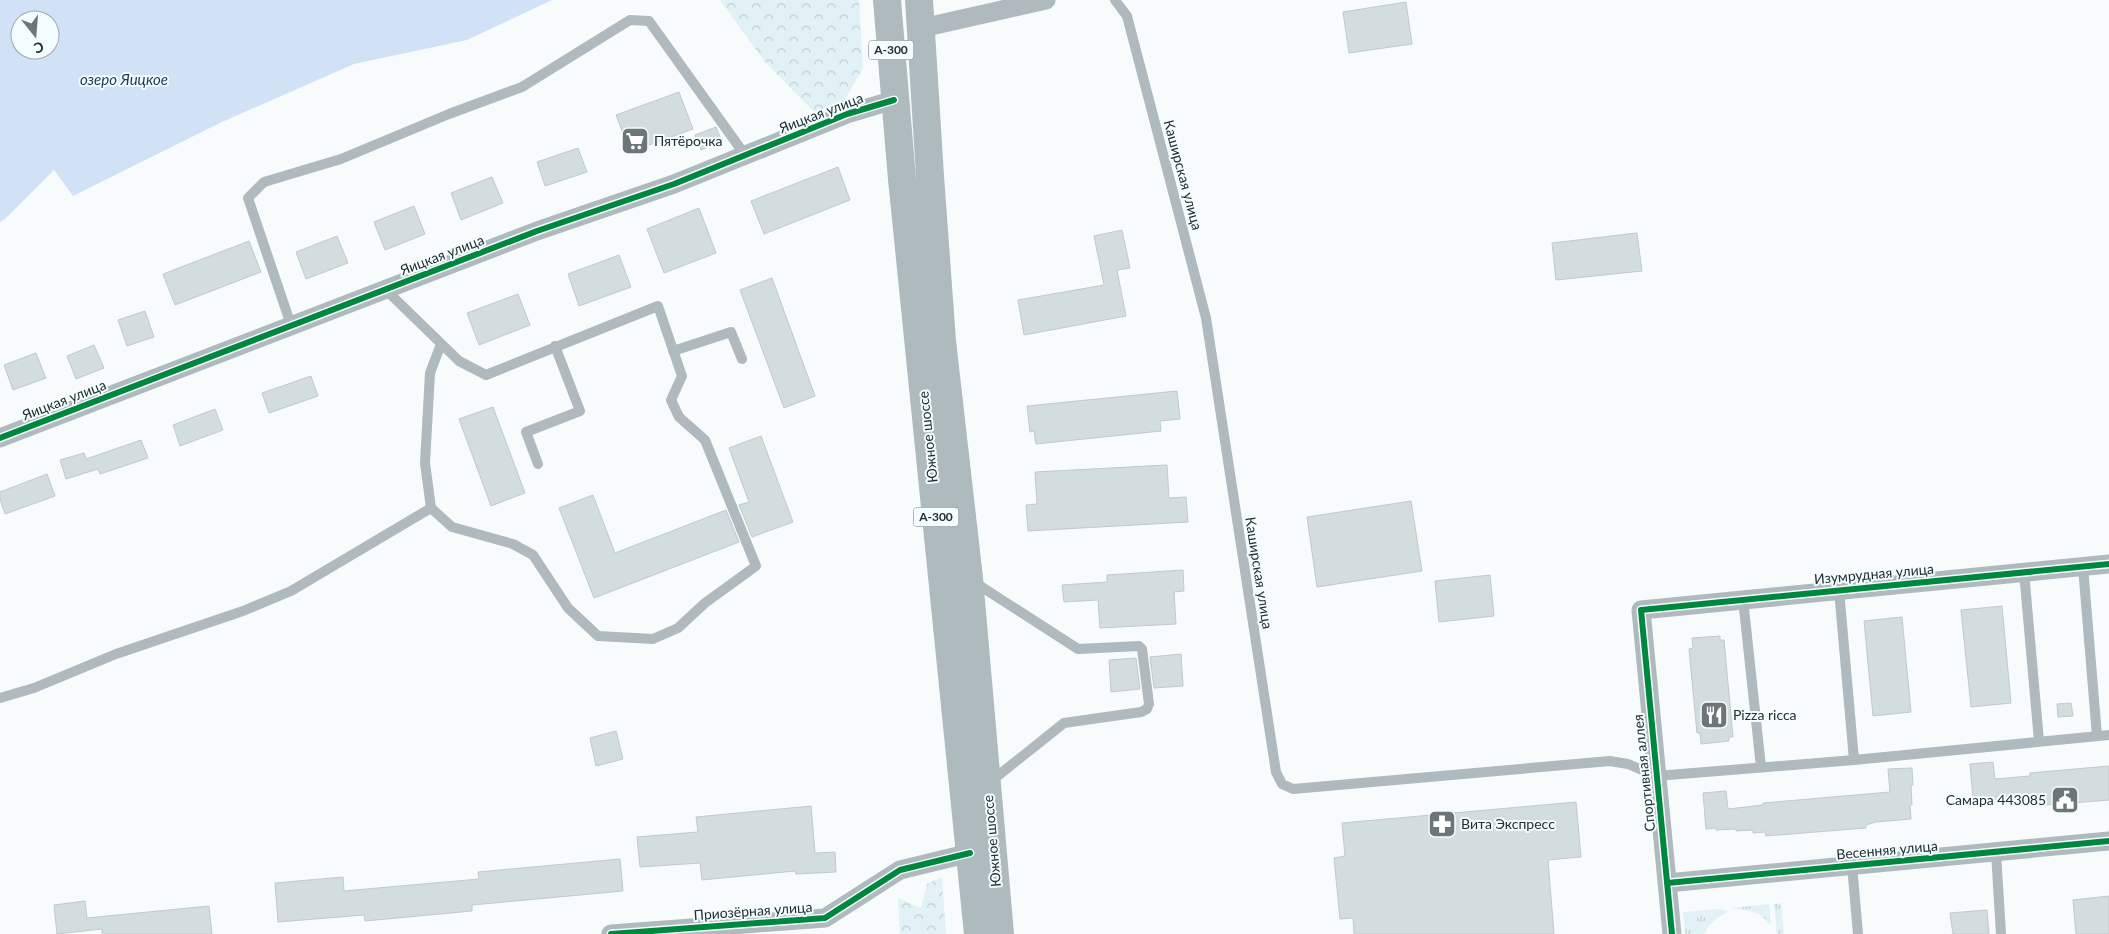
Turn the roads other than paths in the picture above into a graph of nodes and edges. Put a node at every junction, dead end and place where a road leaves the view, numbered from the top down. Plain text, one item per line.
1 (887, 0) edge
2 (919, 0) edge
3 (1046, 0) edge
4 (1116, 0) edge
5 (922, 28) junction
6 (894, 100) junction
7 (745, 156) junction
8 (386, 290) junction
9 (292, 326) junction
10 (441, 344) junction
11 (555, 346) junction
12 (673, 351) junction
13 (742, 359) dead end
14 (0, 438) edge
15 (538, 464) dead end
16 (431, 508) junction
17 (2109, 564) edge
18 (2083, 567) junction
19 (2024, 572) junction
20 (969, 578) junction
21 (1839, 590) junction
22 (1743, 599) junction
23 (1641, 610) joint
24 (0, 698) edge
25 (2109, 735) edge
26 (2097, 736) junction
27 (2039, 740) junction
28 (1854, 760) junction
29 (1761, 767) junction
30 (1656, 776) junction
31 (987, 784) junction
32 (2109, 842) edge
33 (970, 853) junction
34 (1996, 853) junction
35 (1852, 866) junction
36 (1667, 883) junction
37 (996, 932) edge
38 (611, 934) edge
39 (1672, 934) edge
40 (1858, 934) edge
41 (2001, 934) edge

1 - 6 main road, Южное шоссе / А-300
2 - 5 main road, Южное шоссе / А-300
3 - 5 street
4 - 30 lane, Каширская улица
5 - 20 main road, Южное шоссе / А-300
6 - 7 street, Яицкая улица
6 - 33 main road, Южное шоссе / А-300
7 - 8 street, Яицкая улица
7 - 9 lane
8 - 9 street, Яицкая улица
8 - 10 lane
9 - 14 street, Яицкая улица
10 - 11 lane
10 - 16 lane
11 - 12 lane
11 - 15 lane
12 - 13 lane
12 - 16 lane
16 - 24 lane
17 - 18 street, Изумрудная улица
18 - 19 street, Изумрудная улица
18 - 26 lane
19 - 21 street, Изумрудная улица
19 - 27 lane
20 - 31 main road, Южное шоссе / А-300
20 - 31 lane
21 - 22 street, Изумрудная улица
21 - 28 lane
22 - 23 street, Изумрудная улица
22 - 29 lane
23 - 30 street, Спортивная аллея
25 - 26 lane
26 - 27 lane
27 - 28 lane
28 - 29 lane
29 - 30 lane
30 - 36 street, Спортивная аллея
31 - 37 main road, Южное шоссе / А-300
32 - 34 street, Весенняя улица
33 - 37 main road, Южное шоссе / А-300
33 - 38 street, Приозёрная улица
34 - 35 street, Весенняя улица
34 - 41 lane
35 - 36 street, Весенняя улица
35 - 40 lane
36 - 39 street, Спортивная аллея

